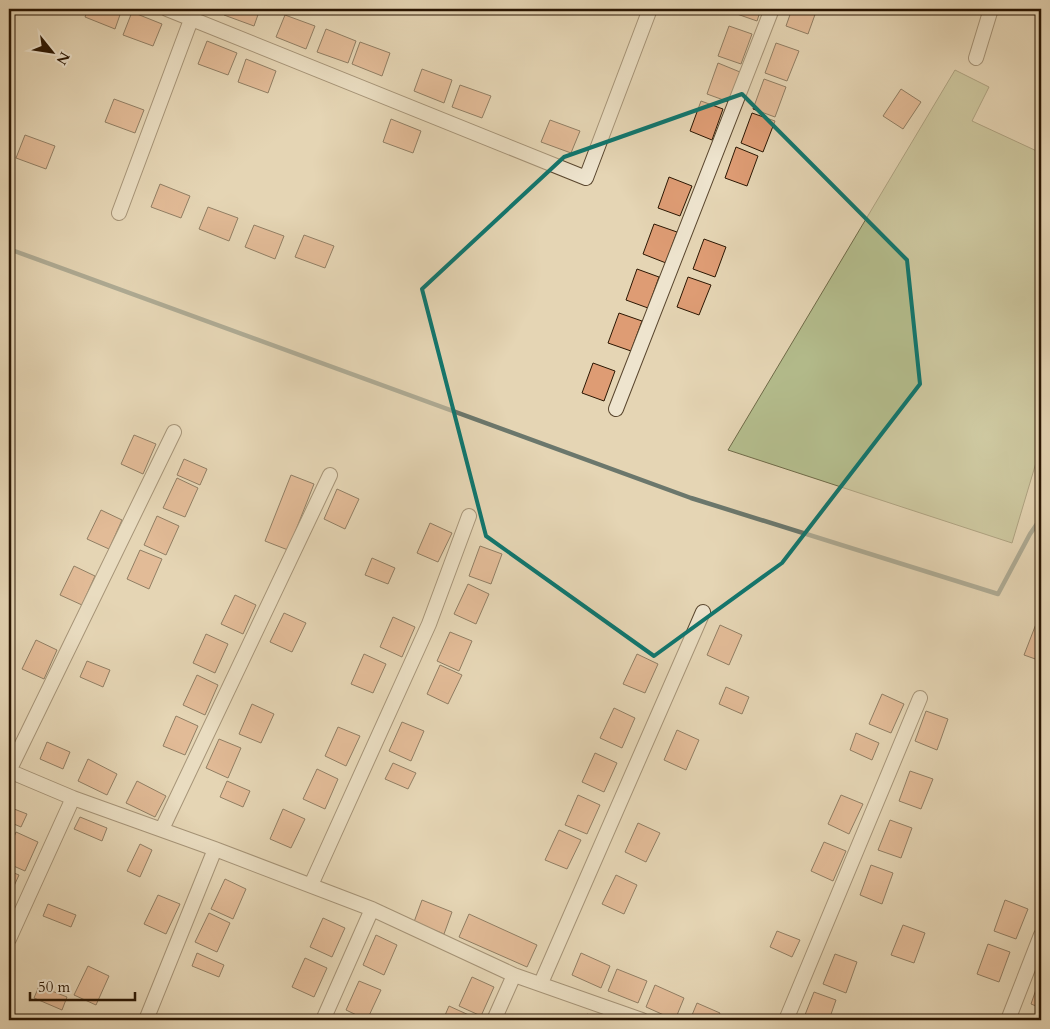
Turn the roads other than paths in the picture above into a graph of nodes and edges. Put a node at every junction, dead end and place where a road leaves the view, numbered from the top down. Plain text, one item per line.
1 (167, 9) edge
2 (650, 9) edge
3 (772, 9) edge
4 (991, 9) edge
5 (193, 14) edge
6 (976, 58) dead end
7 (119, 213) dead end
8 (616, 410) dead end
9 (174, 432) dead end
10 (330, 475) dead end
11 (469, 516) dead end
12 (702, 612) dead end
13 (920, 698) dead end
14 (9, 771) edge
15 (73, 798) junction
16 (162, 829) junction
17 (215, 849) junction
18 (310, 886) junction
19 (372, 909) junction
20 (1041, 935) edge
21 (9, 939) edge
22 (514, 975) junction
23 (541, 984) junction
24 (146, 1020) edge
25 (323, 1020) edge
26 (494, 1020) edge
27 (642, 1020) edge
28 (786, 1020) edge
29 (1008, 1020) edge

1 - 5 street
2 - 5 street
3 - 8 street
4 - 6 street
5 - 7 street
9 - 14 street
10 - 16 street
11 - 18 street
12 - 23 street
13 - 28 street
14 - 15 street
15 - 16 street
15 - 21 street
16 - 17 street
17 - 18 street
17 - 24 street
18 - 19 street
19 - 22 street
19 - 25 street
20 - 29 street
22 - 23 street
22 - 26 street
23 - 27 street

